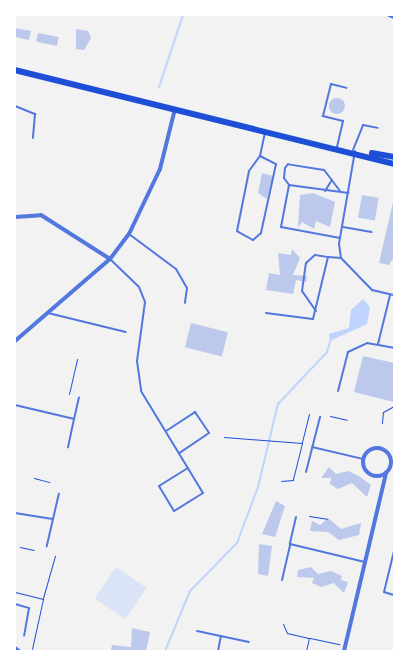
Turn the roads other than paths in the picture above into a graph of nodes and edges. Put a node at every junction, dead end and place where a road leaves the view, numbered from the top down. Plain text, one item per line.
1 (389, 15) edge
2 (394, 17) edge
3 (15, 70) edge
4 (347, 88) dead end
5 (15, 106) edge
6 (174, 109) junction
7 (378, 128) dead end
8 (266, 130) junction
9 (32, 138) dead end
10 (337, 146) junction
11 (354, 151) junction
12 (260, 156) junction
13 (394, 156) edge
14 (394, 164) edge
15 (332, 180) junction
16 (290, 185) junction
17 (325, 191) junction
18 (340, 191) junction
19 (348, 193) junction
20 (15, 217) edge
21 (342, 227) junction
22 (372, 232) dead end
23 (129, 234) junction
24 (340, 238) junction
25 (328, 258) junction
26 (341, 258) junction
27 (110, 259) junction
28 (390, 294) junction
29 (394, 295) edge
30 (185, 304) dead end
31 (316, 311) junction
32 (46, 313) junction
33 (266, 313) dead end
34 (126, 332) dead end
35 (15, 341) edge
36 (378, 344) junction
37 (394, 348) edge
38 (338, 391) dead end
39 (79, 398) dead end
40 (15, 405) edge
41 (320, 417) dead end
42 (74, 419) junction
43 (166, 431) junction
44 (68, 447) dead end
45 (312, 447) junction
46 (179, 453) junction
47 (363, 459) junction
48 (188, 468) junction
49 (306, 472) dead end
50 (386, 473) junction
51 (58, 494) dead end
52 (15, 513) edge
53 (296, 517) dead end
54 (53, 519) junction
55 (290, 544) junction
56 (47, 546) dead end
57 (394, 551) edge
58 (365, 562) junction
59 (282, 580) dead end
60 (394, 594) edge
61 (15, 604) edge
62 (197, 631) dead end
63 (24, 636) dead end
64 (221, 636) junction
65 (249, 642) dead end
66 (15, 648) edge
67 (19, 651) edge
68 (218, 651) edge
69 (344, 651) edge

1 - 2 street
3 - 6 main road
4 - 10 lane
5 - 9 lane
6 - 8 main road
6 - 23 street
7 - 11 lane
8 - 10 main road
8 - 12 lane
10 - 11 main road
11 - 13 main road
11 - 14 main road
11 - 19 lane
12 - 12 lane
15 - 16 lane
15 - 17 lane
15 - 18 lane
16 - 17 lane
16 - 24 lane
17 - 18 lane
18 - 19 lane
19 - 21 lane
20 - 27 street
21 - 22 lane
21 - 24 lane
23 - 27 street
23 - 30 lane
24 - 26 lane
25 - 26 lane
25 - 31 lane
25 - 31 lane
26 - 28 lane
27 - 32 street
27 - 43 lane
28 - 29 lane
28 - 36 lane
31 - 33 lane
32 - 34 lane
32 - 35 street
36 - 37 lane
36 - 38 lane
39 - 42 lane
40 - 42 lane
41 - 45 lane
42 - 44 lane
43 - 46 lane
43 - 46 lane
45 - 47 lane
45 - 49 lane
46 - 48 lane
47 - 50 street
47 - 50 street
48 - 48 lane
50 - 58 street
51 - 54 lane
52 - 54 lane
53 - 55 lane
54 - 56 lane
55 - 58 lane
55 - 59 lane
57 - 60 lane
58 - 69 street
61 - 63 lane
62 - 64 lane
64 - 65 lane
64 - 68 lane
66 - 67 street

